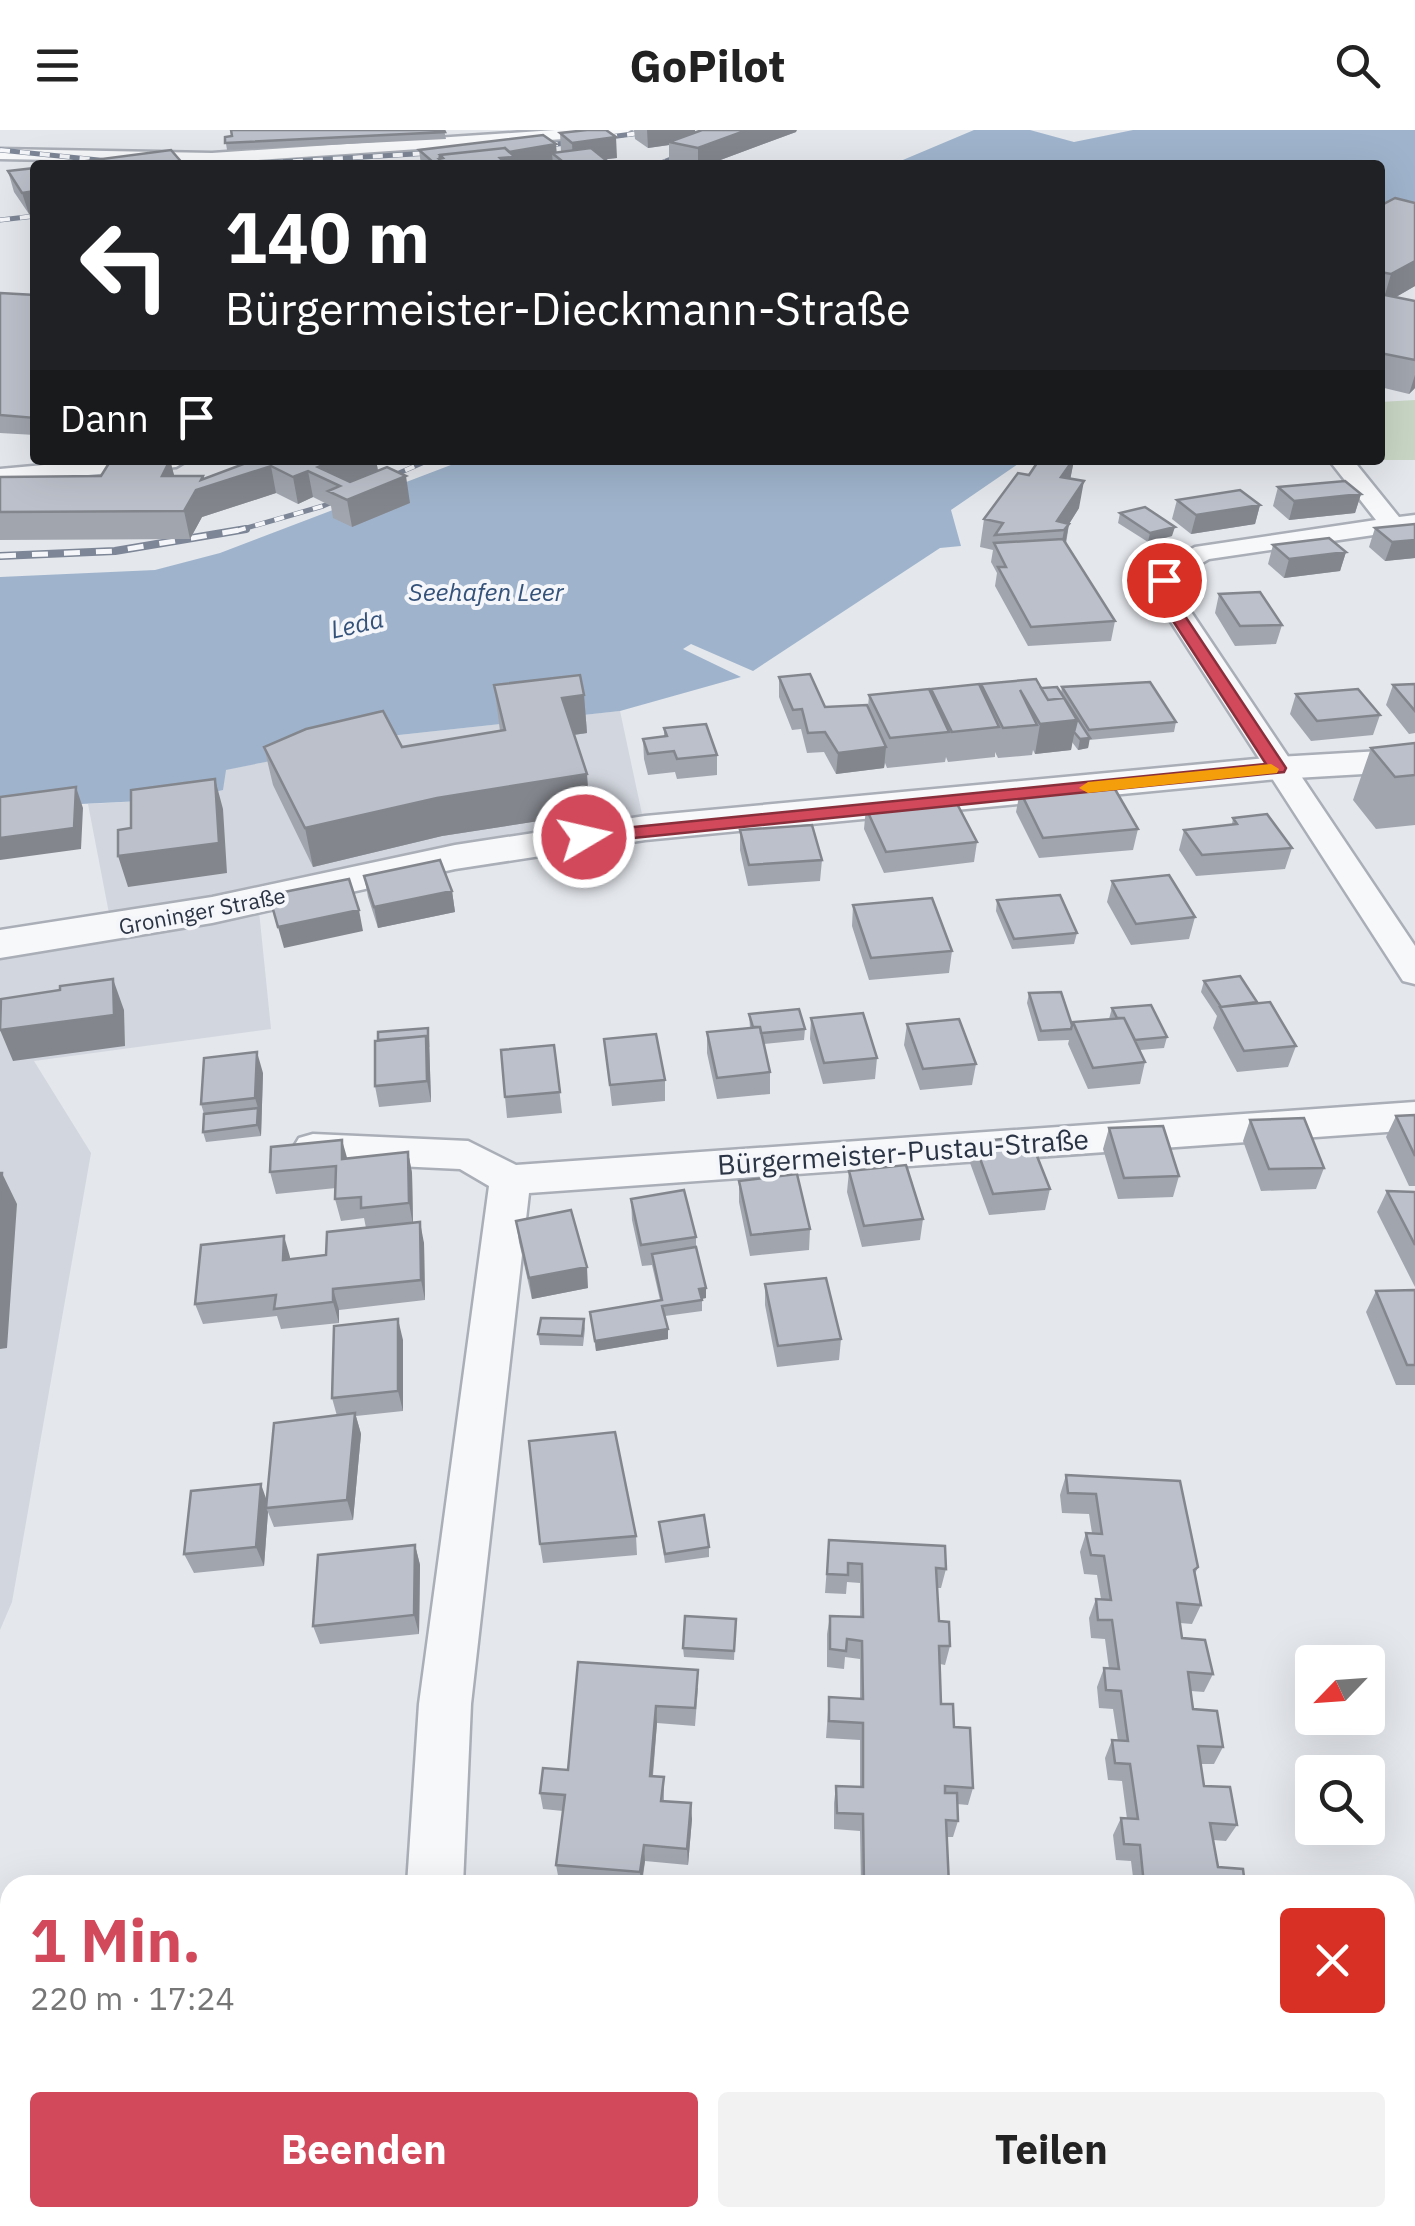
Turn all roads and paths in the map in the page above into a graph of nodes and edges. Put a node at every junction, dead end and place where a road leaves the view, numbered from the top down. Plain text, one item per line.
1 (623, 130) edge
2 (365, 150) junction
3 (0, 154) edge
4 (375, 160) edge
5 (121, 465) edge
6 (1347, 465) edge
7 (0, 476) edge
8 (1404, 523) edge
9 (1415, 760) edge
10 (1278, 768) junction
11 (0, 944) edge
12 (1415, 973) edge
13 (1415, 1116) edge
14 (313, 1148) edge
15 (510, 1180) junction
16 (436, 1875) edge

1 - 2 street
2 - 3 street
2 - 4 street
5 - 7 street
6 - 8 street
8 - 10 street
9 - 10 street, Groninger Straße
10 - 11 street, Groninger Straße
10 - 12 street
13 - 15 street, Bürgermeister-Pustau-Straße
14 - 15 street
15 - 16 street

